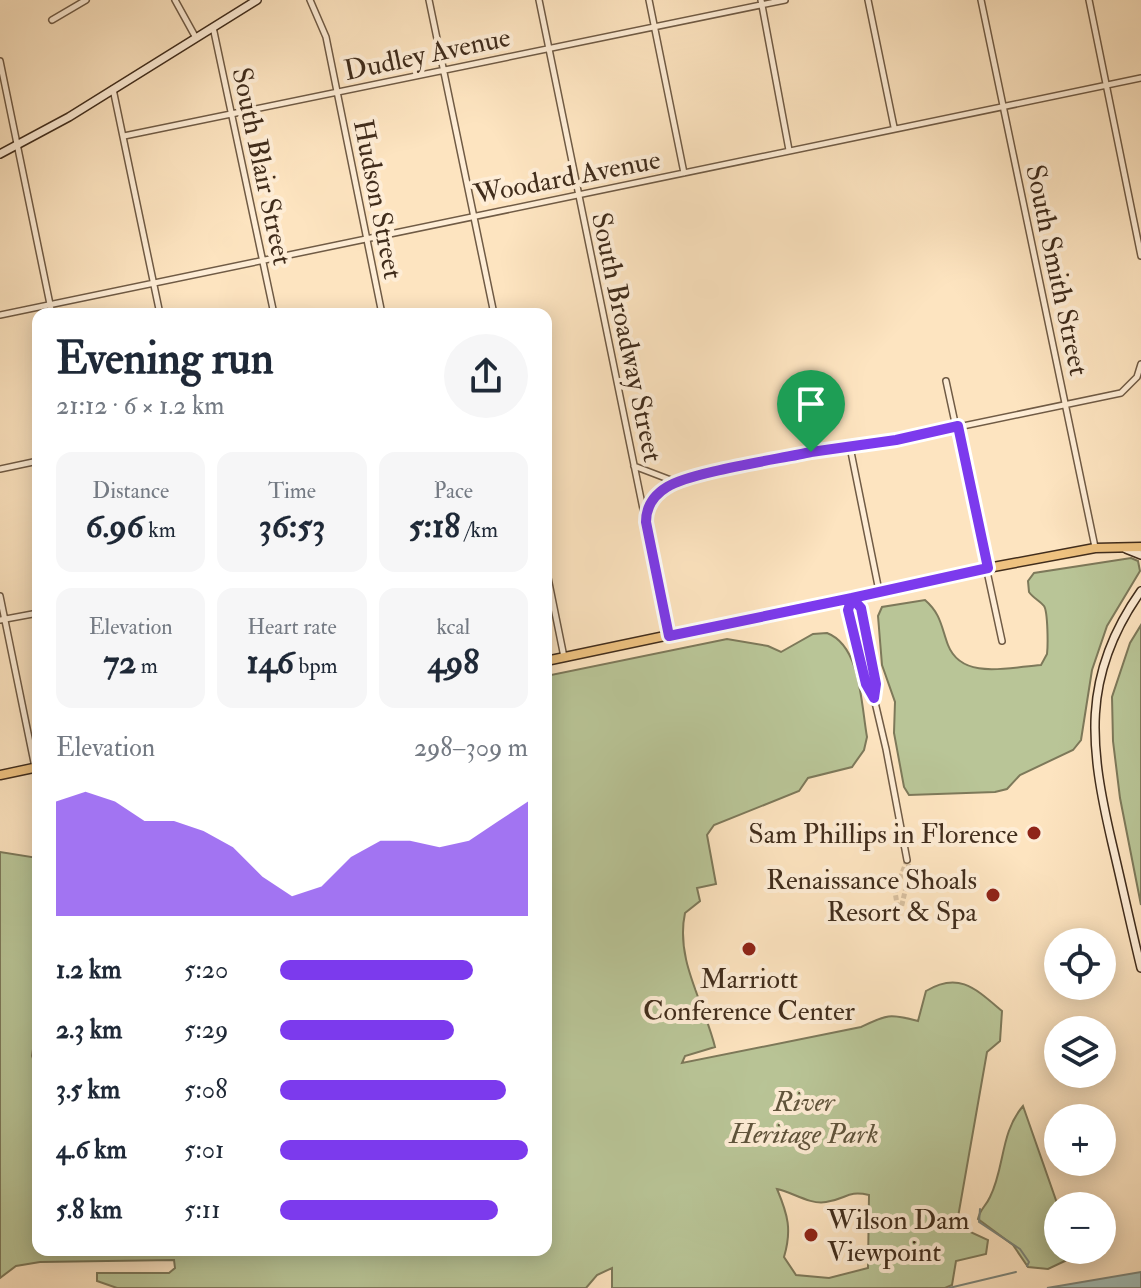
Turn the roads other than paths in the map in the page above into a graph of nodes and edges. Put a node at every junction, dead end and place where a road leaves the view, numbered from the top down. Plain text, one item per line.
1 (86, 0) edge
2 (175, 0) edge
3 (257, 0) edge
4 (310, 0) edge
5 (429, 0) edge
6 (539, 0) edge
7 (649, 0) edge
8 (785, 0) edge
9 (868, 0) edge
10 (981, 0) edge
11 (1089, 0) edge
12 (761, 2) edge
13 (52, 20) dead end
14 (213, 27) junction
15 (654, 27) junction
16 (196, 38) junction
17 (549, 49) junction
18 (0, 61) edge
19 (444, 70) junction
20 (1141, 78) edge
21 (1106, 85) junction
22 (113, 89) junction
23 (337, 92) junction
24 (1003, 105) junction
25 (232, 114) junction
26 (894, 127) junction
27 (124, 136) junction
28 (17, 146) junction
29 (789, 150) junction
30 (0, 154) edge
31 (684, 173) junction
32 (579, 195) junction
33 (474, 215) junction
34 (367, 238) junction
35 (1141, 256) edge
36 (262, 259) junction
37 (154, 281) junction
38 (50, 304) junction
39 (51, 308) edge
40 (159, 308) edge
41 (273, 308) edge
42 (381, 308) edge
43 (493, 308) edge
44 (0, 315) edge
45 (1141, 364) edge
46 (946, 381) dead end
47 (1065, 402) junction
48 (958, 426) junction
49 (850, 447) junction
50 (32, 462) edge
51 (634, 466) junction
52 (0, 469) edge
53 (676, 482) junction
54 (646, 522) junction
55 (1095, 548) junction
56 (1141, 549) edge
57 (988, 568) junction
58 (1141, 591) edge
59 (879, 592) junction
60 (0, 596) edge
61 (552, 598) edge
62 (852, 598) junction
63 (32, 614) edge
64 (2, 620) edge
65 (669, 636) junction
66 (1002, 641) dead end
67 (564, 658) junction
68 (552, 660) edge
69 (874, 698) junction
70 (32, 747) edge
71 (32, 769) edge
72 (0, 775) edge
73 (907, 860) tunnel mouth
74 (1141, 968) edge

1 - 13 street
2 - 16 street
3 - 14 main road
4 - 23 street, Hudson Street
5 - 19 street
6 - 17 street, South Broadway Street
7 - 15 street
8 - 12 street, Dudley Avenue
9 - 26 street
10 - 24 street, South Smith Street
11 - 21 street
12 - 15 street, Dudley Avenue
12 - 29 street
14 - 16 main road
14 - 25 street, South Blair Street
15 - 17 street, Dudley Avenue
15 - 31 street
16 - 22 main road
17 - 19 street, Dudley Avenue
17 - 32 street, South Broadway Street
18 - 28 street
19 - 23 street, Dudley Avenue
19 - 33 street
20 - 21 street, Woodard Avenue
21 - 24 street, Woodard Avenue
21 - 35 street
22 - 27 street
22 - 28 main road
23 - 25 street, Dudley Avenue
23 - 34 street, Hudson Street
24 - 26 street, Woodard Avenue
24 - 47 street, South Smith Street
25 - 27 street, Dudley Avenue
25 - 36 street, South Blair Street
26 - 29 street, Woodard Avenue
27 - 37 street
28 - 30 main road
28 - 38 street
29 - 31 street, Woodard Avenue
31 - 32 street, Woodard Avenue
32 - 33 street, Woodard Avenue
32 - 51 street, South Broadway Street
33 - 34 street, Woodard Avenue
33 - 43 street
34 - 36 street, Woodard Avenue
34 - 42 street, Hudson Street
36 - 37 street, Woodard Avenue
36 - 41 street, South Blair Street
37 - 38 street, Woodard Avenue
37 - 40 street
38 - 39 street
38 - 44 street, Woodard Avenue
45 - 47 street
46 - 48 street
47 - 48 street
47 - 55 street, South Smith Street
48 - 49 street
48 - 57 street
49 - 53 street
49 - 59 street
50 - 52 street
51 - 53 street
51 - 54 street, South Broadway Street
53 - 54 street
54 - 65 street, South Broadway Street
55 - 56 main road
55 - 57 main road
57 - 59 main road
57 - 66 street
58 - 74 main road
59 - 62 main road
60 - 64 street
61 - 67 street
62 - 65 main road
62 - 69 street
62 - 69 street
63 - 64 street
64 - 70 street
65 - 67 main road
67 - 68 main road
69 - 73 street
71 - 72 main road

